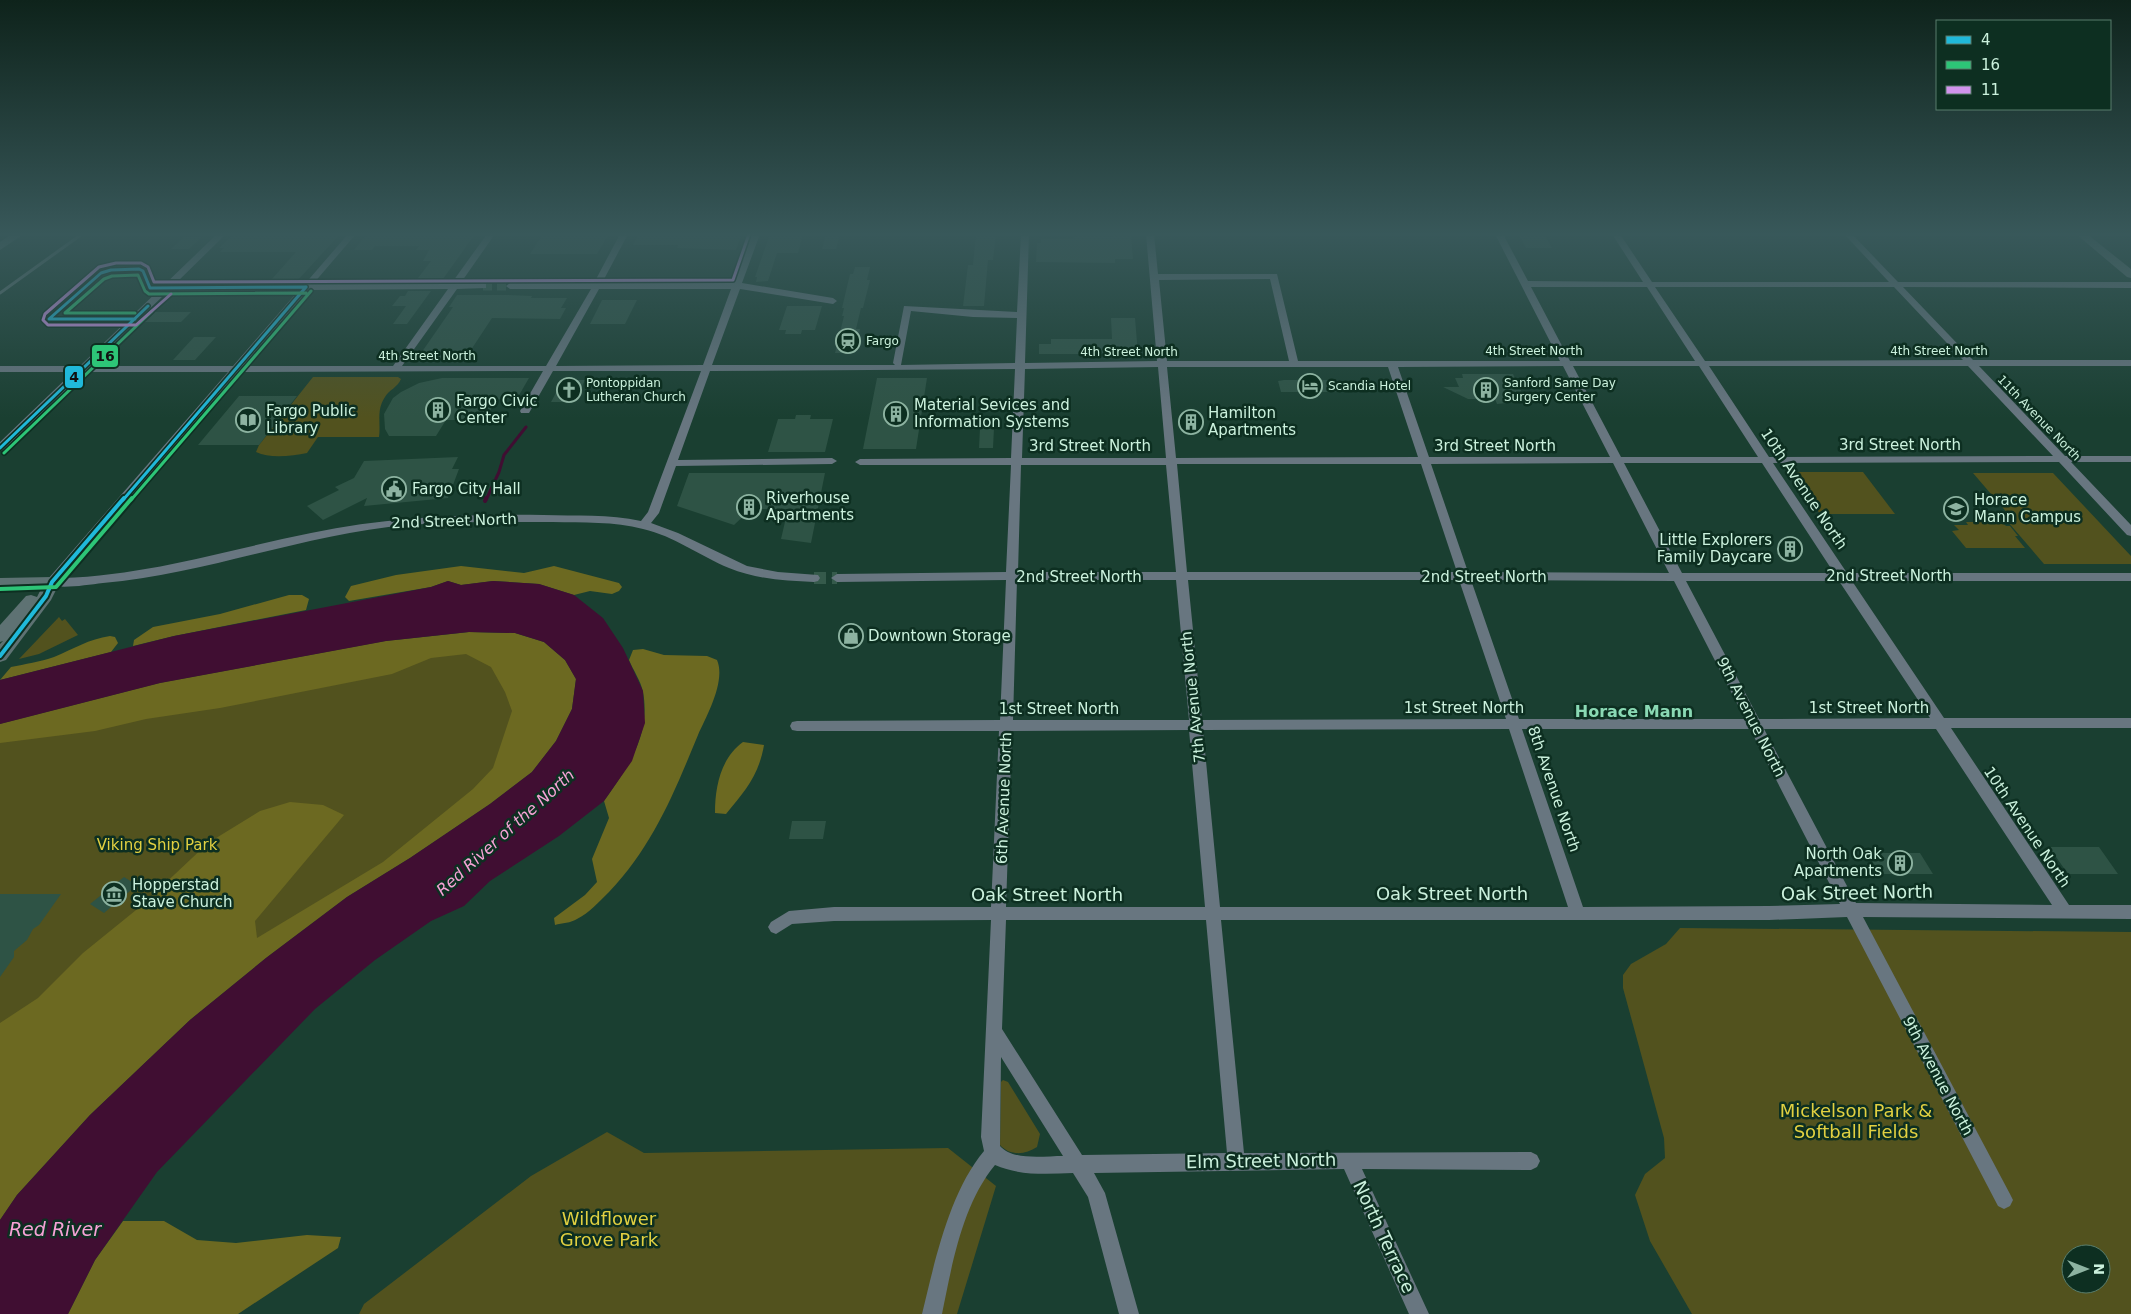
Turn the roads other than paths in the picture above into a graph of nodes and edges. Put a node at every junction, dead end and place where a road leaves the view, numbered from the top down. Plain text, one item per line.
1 (160, 295) edge
2 (299, 295) edge
3 (447, 295) edge
4 (591, 295) edge
5 (733, 295) edge
6 (796, 295) edge
7 (1023, 295) edge
8 (1156, 295) edge
9 (1278, 295) edge
10 (1531, 295) edge
11 (1657, 295) edge
12 (1906, 295) edge
13 (833, 302) dead end
14 (1022, 315) junction
15 (898, 363) junction
16 (1162, 364) junction
17 (1294, 364) junction
18 (1392, 364) junction
19 (1567, 364) junction
20 (1702, 364) junction
21 (1970, 364) junction
22 (2131, 364) edge
23 (1019, 365) junction
24 (853, 366) junction
25 (936, 366) junction
26 (708, 367) junction
27 (84, 368) junction
28 (236, 368) junction
29 (396, 368) junction
30 (550, 368) junction
31 (0, 369) edge
32 (525, 411) dead end
33 (0, 448) edge
34 (2061, 459) junction
35 (2131, 459) edge
36 (1617, 460) junction
37 (1766, 460) junction
38 (1016, 461) junction
39 (1170, 461) junction
40 (1426, 461) junction
41 (832, 462) dead end
42 (860, 462) dead end
43 (672, 463) junction
44 (644, 525) junction
45 (2131, 532) edge
46 (1012, 576) junction
47 (1678, 576) junction
48 (1843, 576) junction
49 (1465, 577) junction
50 (2131, 577) edge
51 (814, 578) tunnel mouth
52 (837, 578) tunnel mouth
53 (1180, 578) junction
54 (52, 582) junction
55 (0, 584) edge
56 (22, 618) junction
57 (0, 636) edge
58 (0, 656) edge
59 (2131, 723) edge
60 (1755, 724) junction
61 (1941, 724) junction
62 (1196, 725) junction
63 (1515, 725) junction
64 (797, 726) dead end
65 (1006, 726) junction
66 (1851, 910) junction
67 (2065, 912) junction
68 (2131, 912) edge
69 (1213, 913) junction
70 (1578, 913) junction
71 (1000, 915) junction
72 (776, 927) dead end
73 (994, 1032) junction
74 (994, 1153) junction
75 (1349, 1160) junction
76 (1530, 1160) dead end
77 (1236, 1161) junction
78 (1077, 1163) junction
79 (2004, 1200) dead end
80 (932, 1314) edge
81 (1129, 1314) edge
82 (1420, 1314) edge

1 - 27 street
2 - 28 street
3 - 29 street
4 - 30 street
5 - 26 street
6 - 13 street
7 - 14 street, 6th Avenue North
8 - 16 street, 7th Avenue North
9 - 17 street
10 - 19 street, 9th Avenue North
11 - 20 street, 10th Avenue North
12 - 21 street, 11th Avenue North
14 - 15 street
14 - 23 street, 6th Avenue North
15 - 24 street, 4th Street North
15 - 25 street, 4th Street North
16 - 17 street, 4th Street North
16 - 23 street, 4th Street North
16 - 39 street, 7th Avenue North
17 - 18 street, 4th Street North
18 - 19 street, 4th Street North
18 - 40 street, 8th Avenue North
19 - 20 street, 4th Street North
19 - 36 street, 9th Avenue North
20 - 21 street, 4th Street North
20 - 37 street, 10th Avenue North
21 - 22 street, 4th Street North
21 - 34 street, 11th Avenue North
23 - 25 street, 4th Street North
23 - 38 street, 6th Avenue North
24 - 25 street, 4th Street North
24 - 26 street, 4th Street North
26 - 30 street, 4th Street North
26 - 43 street
27 - 28 street, 4th Street North
27 - 31 street, 4th Street North
27 - 33 street
28 - 29 street, 4th Street North
28 - 54 street
29 - 30 street, 4th Street North
30 - 32 street
34 - 35 street, 3rd Street North
34 - 37 street, 3rd Street North
34 - 45 street, 11th Avenue North
36 - 37 street, 3rd Street North
36 - 40 street, 3rd Street North
36 - 47 street, 9th Avenue North
37 - 48 street, 10th Avenue North
38 - 39 street, 3rd Street North
38 - 42 street, 3rd Street North
38 - 46 street, 6th Avenue North
39 - 40 street, 3rd Street North
39 - 53 street, 7th Avenue North
40 - 49 street, 8th Avenue North
41 - 43 street
43 - 44 street
44 - 51 street, 2nd Street North
44 - 54 street, 2nd Street North
46 - 52 street, 2nd Street North
46 - 53 street, 2nd Street North
46 - 65 street, 6th Avenue North
47 - 48 street, 2nd Street North
47 - 49 street, 2nd Street North
47 - 60 street, 9th Avenue North
48 - 50 street, 2nd Street North
48 - 61 street, 10th Avenue North
49 - 53 street, 2nd Street North
49 - 63 street, 8th Avenue North
53 - 62 street, 7th Avenue North
54 - 55 main road, 2nd Street North
54 - 56 main road
56 - 57 main road
56 - 58 main road
59 - 61 street, 1st Street North
60 - 61 street, 1st Street North
60 - 63 street, 1st Street North
60 - 66 street, 9th Avenue North
61 - 67 street, 10th Avenue North
62 - 63 street, 1st Street North
62 - 65 street, 1st Street North
62 - 69 street, 7th Avenue North
63 - 70 street, 8th Avenue North
64 - 65 street, 1st Street North
65 - 71 street, 6th Avenue North
66 - 67 street, Oak Street North
66 - 70 street, Oak Street North
66 - 79 street, 9th Avenue North
67 - 68 street, Oak Street North
69 - 70 street, Oak Street North
69 - 71 street, Oak Street North
69 - 77 street, 7th Avenue North
71 - 72 street, Oak Street North
71 - 73 street, 6th Avenue North
73 - 74 street, 6th Avenue North
73 - 78 street
74 - 78 street, Elm Street North
74 - 80 street
75 - 76 street, Elm Street North
75 - 77 street, Elm Street North
75 - 82 street, North Terrace
77 - 78 street, Elm Street North
78 - 81 street

